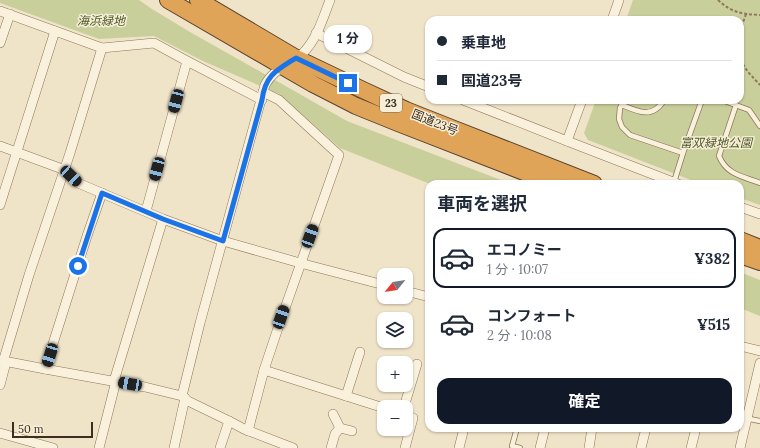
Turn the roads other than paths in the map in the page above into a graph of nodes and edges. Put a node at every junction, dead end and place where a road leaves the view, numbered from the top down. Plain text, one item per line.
1 (168, 0) edge
2 (198, 0) edge
3 (330, 0) edge
4 (619, 0) edge
5 (0, 11) edge
6 (10, 14) junction
7 (613, 16) edge
8 (56, 31) junction
9 (316, 34) junction
10 (0, 44) edge
11 (102, 48) junction
12 (296, 58) junction
13 (187, 61) junction
14 (282, 67) junction
15 (425, 85) edge
16 (262, 96) junction
17 (473, 104) edge
18 (580, 104) edge
19 (661, 104) edge
20 (701, 104) edge
21 (736, 105) joint
22 (622, 106) joint
23 (760, 126) edge
24 (566, 141) junction
25 (0, 146) edge
26 (16, 152) junction
27 (683, 153) junction
28 (64, 170) junction
29 (545, 180) edge
30 (584, 180) edge
31 (668, 180) edge
32 (677, 180) edge
33 (760, 182) edge
34 (102, 193) junction
35 (0, 205) edge
36 (744, 209) edge
37 (146, 211) junction
38 (760, 214) edge
39 (163, 219) junction
40 (223, 241) junction
41 (744, 242) edge
42 (760, 248) edge
43 (744, 256) edge
44 (760, 262) edge
45 (300, 263) junction
46 (377, 284) edge
47 (413, 293) edge
48 (425, 296) edge
49 (744, 347) edge
50 (760, 351) edge
51 (360, 352) dead end
52 (3, 362) edge
53 (760, 363) edge
54 (416, 364) dead end
55 (45, 370) junction
56 (264, 370) junction
57 (115, 381) junction
58 (0, 385) edge
59 (346, 396) junction
60 (184, 397) junction
61 (406, 400) edge
62 (377, 406) edge
63 (333, 414) dead end
64 (744, 418) edge
65 (230, 421) junction
66 (760, 421) edge
67 (340, 428) junction
68 (248, 431) junction
69 (352, 431) dead end
70 (463, 432) edge
71 (516, 432) edge
72 (544, 432) edge
73 (591, 432) edge
74 (645, 432) edge
75 (695, 432) edge
76 (742, 432) edge
77 (0, 433) edge
78 (408, 436) edge
79 (53, 448) edge
80 (99, 448) edge
81 (174, 448) edge
82 (220, 448) edge
83 (293, 448) edge
84 (331, 448) edge
85 (405, 448) edge
86 (459, 448) edge
87 (520, 448) edge
88 (540, 448) edge
89 (588, 448) edge
90 (640, 448) edge
91 (690, 448) edge
92 (740, 448) edge

1 - 14 highway, 国道23号 / 23
2 - 12 highway, 国道23号 / 23
3 - 9 street
4 - 7 street
5 - 6 street
6 - 8 street
6 - 10 street
8 - 11 street
8 - 26 street
9 - 12 street
9 - 15 street
11 - 13 street
11 - 28 street
12 - 14 street
12 - 30 highway, 国道23号 / 23
13 - 16 street
13 - 37 street
14 - 16 street
14 - 29 highway, 国道23号 / 23
16 - 40 street
16 - 45 street
17 - 24 street
18 - 24 street
19 - 22 lane
20 - 27 lane
21 - 23 lane
21 - 33 lane
22 - 27 lane
24 - 31 street
25 - 26 street
26 - 28 street
26 - 35 street
27 - 32 lane
28 - 34 street
28 - 52 street
34 - 37 street
34 - 55 street
36 - 38 street
37 - 39 street
39 - 40 street
39 - 57 street
40 - 45 street
40 - 60 street
41 - 42 highway
43 - 44 highway
45 - 46 street
45 - 56 street
47 - 48 street
49 - 50 street
51 - 59 street
52 - 55 street
52 - 58 street
53 - 64 street
54 - 61 street
55 - 57 street
56 - 59 street
56 - 68 street
57 - 60 street
57 - 80 street
59 - 62 street
60 - 65 street
60 - 81 street
63 - 67 street
64 - 66 lane
65 - 68 street
65 - 82 street
67 - 69 street
67 - 84 street
68 - 83 street
70 - 86 street
71 - 87 lane
72 - 88 street
73 - 89 street
74 - 90 street
75 - 91 street
76 - 92 street
77 - 79 street
78 - 85 street

